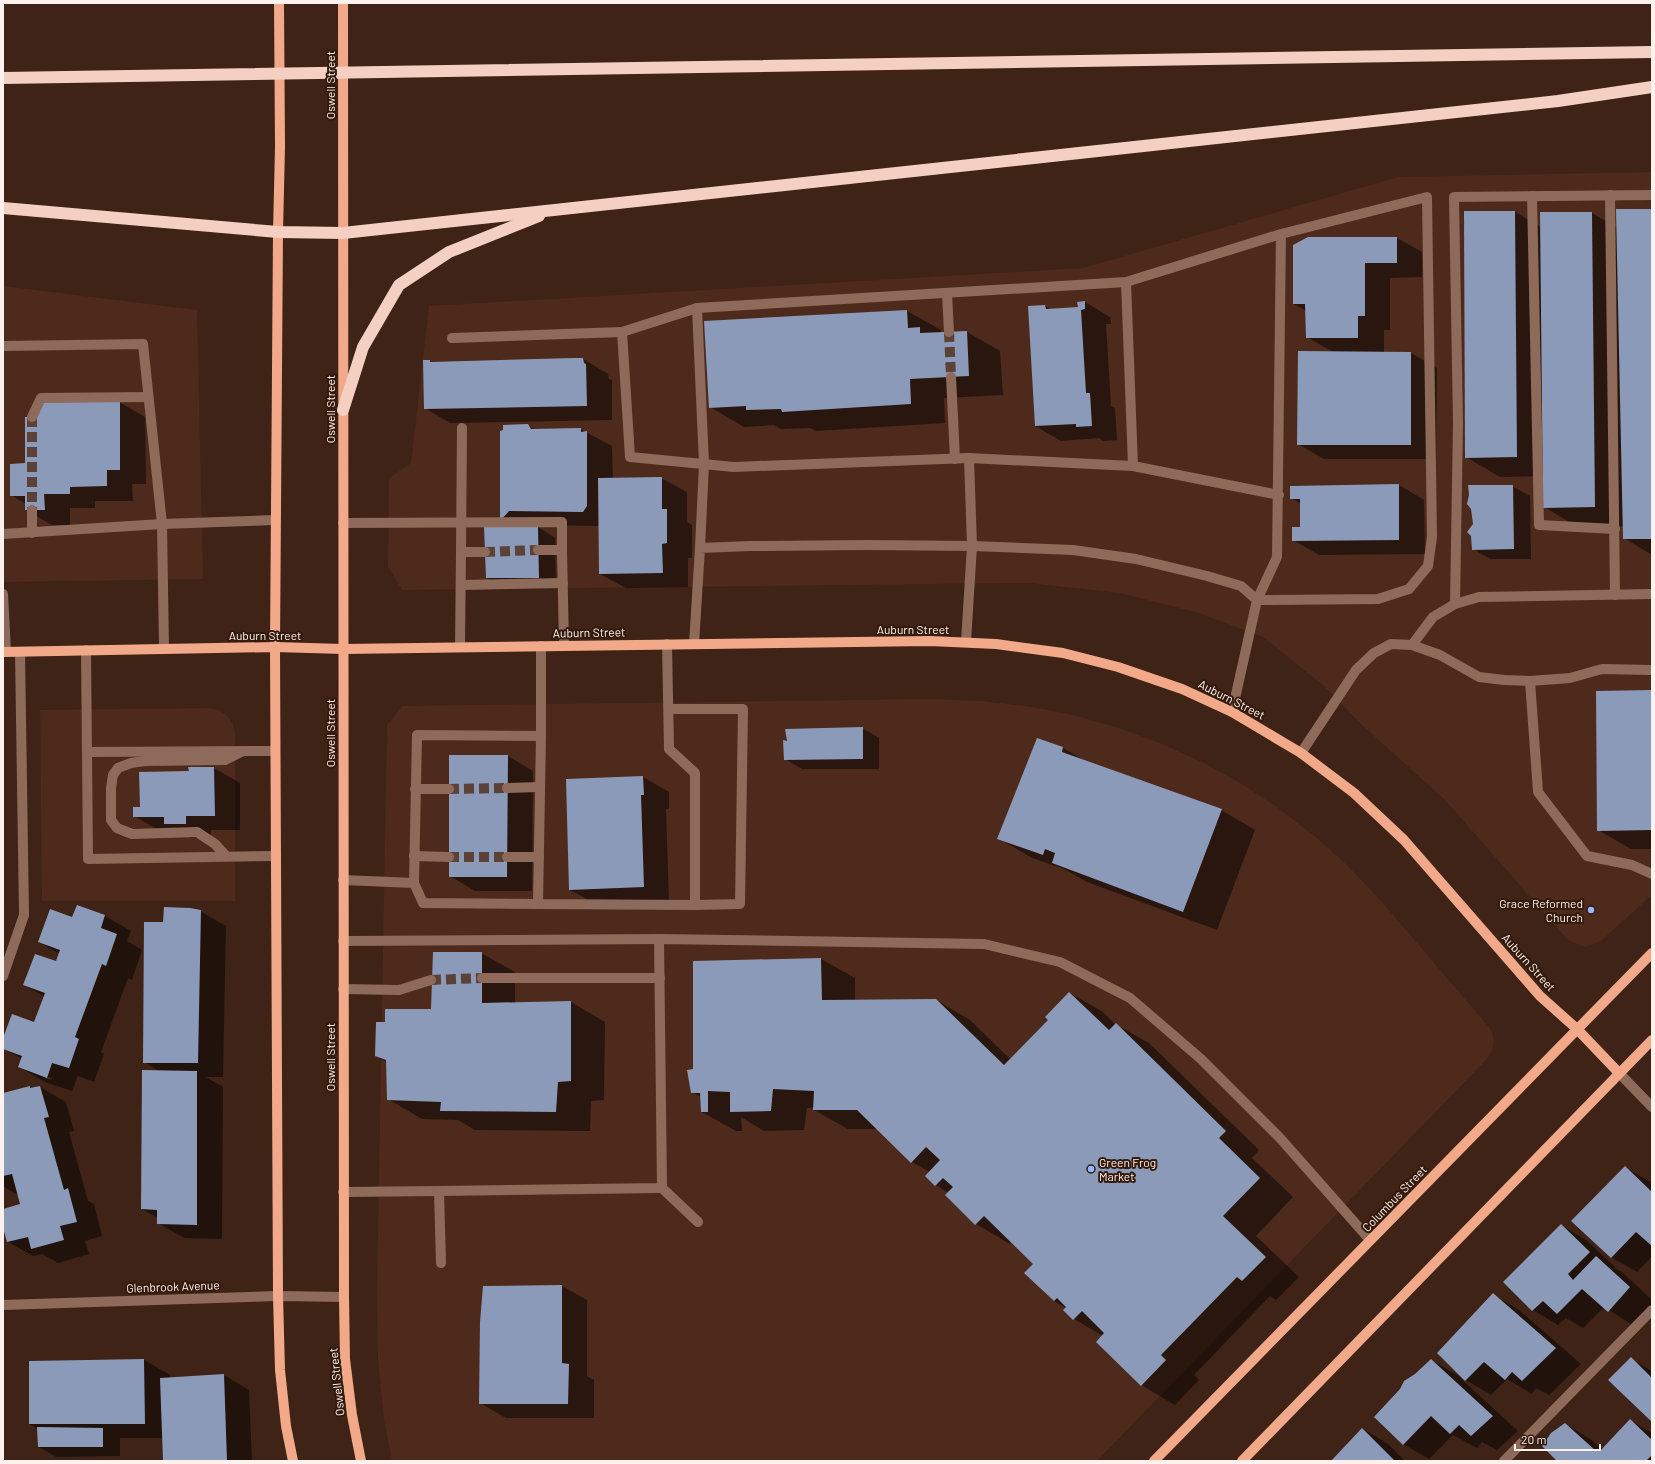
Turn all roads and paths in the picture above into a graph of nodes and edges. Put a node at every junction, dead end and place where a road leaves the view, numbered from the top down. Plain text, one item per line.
1 (279, 3) edge
2 (343, 3) edge
3 (1652, 52) edge
4 (3, 78) edge
5 (1652, 87) edge
6 (1610, 195) junction
7 (1652, 195) edge
8 (1532, 196) junction
9 (3, 208) edge
10 (554, 210) junction
11 (278, 232) junction
12 (343, 233) junction
13 (1280, 234) junction
14 (1126, 282) junction
15 (947, 293) junction
16 (697, 308) junction
17 (622, 332) junction
18 (949, 332) tunnel mouth
19 (452, 338) dead end
20 (3, 346) edge
21 (951, 377) tunnel mouth
22 (148, 397) junction
23 (343, 410) junction
24 (32, 417) tunnel mouth
25 (462, 428) dead end
26 (969, 458) junction
27 (955, 459) junction
28 (704, 464) junction
29 (1133, 466) junction
30 (1279, 495) junction
31 (32, 510) tunnel mouth
32 (275, 520) junction
33 (343, 523) junction
34 (461, 523) junction
35 (162, 524) junction
36 (1615, 529) junction
37 (32, 533) junction
38 (3, 534) edge
39 (972, 546) junction
40 (700, 548) junction
41 (538, 550) tunnel mouth
42 (562, 550) junction
43 (461, 552) junction
44 (485, 552) tunnel mouth
45 (563, 583) junction
46 (461, 585) junction
47 (3, 594) edge
48 (1652, 594) edge
49 (1615, 595) junction
50 (1257, 600) junction
51 (1455, 604) junction
52 (966, 642) junction
53 (667, 644) junction
54 (694, 644) junction
55 (1412, 645) junction
56 (540, 646) junction
57 (564, 646) junction
58 (275, 647) junction
59 (460, 648) junction
60 (164, 649) junction
61 (343, 649) junction
62 (86, 650) junction
63 (4, 652) edge
64 (20, 652) junction
65 (1652, 670) edge
66 (1530, 681) junction
67 (669, 710) junction
68 (1232, 712) junction
69 (541, 736) junction
70 (243, 751) junction
71 (275, 751) junction
72 (87, 752) junction
73 (1300, 753) junction
74 (539, 787) junction
75 (508, 788) tunnel mouth
76 (415, 789) junction
77 (449, 789) tunnel mouth
78 (226, 856) junction
79 (276, 856) junction
80 (414, 856) junction
81 (449, 857) tunnel mouth
82 (507, 857) tunnel mouth
83 (539, 857) junction
84 (1652, 874) edge
85 (343, 880) junction
86 (414, 883) junction
87 (538, 904) junction
88 (695, 905) junction
89 (659, 939) junction
90 (343, 941) junction
91 (1652, 953) edge
92 (3, 976) edge
93 (482, 978) tunnel mouth
94 (660, 978) junction
95 (431, 980) tunnel mouth
96 (343, 989) junction
97 (1577, 1029) junction
98 (1652, 1040) edge
99 (1619, 1073) junction
100 (1652, 1107) edge
101 (662, 1188) junction
102 (439, 1191) junction
103 (343, 1192) junction
104 (698, 1222) dead end
105 (1370, 1240) junction
106 (441, 1262) dead end
107 (278, 1296) junction
108 (344, 1297) junction
109 (3, 1305) edge
110 (1652, 1310) edge
111 (293, 1461) edge
112 (362, 1461) edge
113 (1154, 1461) edge
114 (1242, 1461) edge
115 (1504, 1461) edge

1 - 11 main road
2 - 12 main road, Oswell Street
3 - 4 highway
5 - 10 highway
6 - 7 street
6 - 8 street
6 - 36 street
8 - 36 street
8 - 51 street
9 - 11 highway
10 - 12 highway
10 - 23 highway
11 - 12 highway
11 - 32 main road
12 - 23 main road, Oswell Street
13 - 14 street
13 - 30 street
13 - 50 street
14 - 15 street
14 - 29 street
15 - 16 street
15 - 18 street
16 - 17 street
16 - 28 street
17 - 19 street
17 - 28 street
20 - 22 street
21 - 27 street
22 - 24 street
22 - 35 street
23 - 33 main road, Oswell Street
25 - 34 street
26 - 27 street
26 - 29 street
26 - 39 street
27 - 28 street
28 - 40 street
29 - 30 street
30 - 50 street
31 - 37 street
32 - 35 street
32 - 58 main road
33 - 34 street
33 - 61 main road, Oswell Street
34 - 42 street
34 - 43 street
35 - 37 street
35 - 60 street
36 - 49 street
37 - 38 street
39 - 40 street
39 - 50 street
39 - 52 street
40 - 54 street
41 - 42 street
42 - 45 street
43 - 44 street
43 - 46 street
45 - 46 street
45 - 57 street
46 - 59 street
47 - 63 street
48 - 49 street
49 - 51 street
50 - 68 street
51 - 55 street
52 - 54 main road, Auburn Street
52 - 68 main road, Auburn Street
53 - 54 main road, Auburn Street
53 - 57 main road, Auburn Street
53 - 67 street
55 - 66 street
55 - 73 street
56 - 57 main road, Auburn Street
56 - 59 main road, Auburn Street
56 - 69 street
58 - 60 main road, Auburn Street
58 - 61 main road, Auburn Street
58 - 71 main road
59 - 61 main road, Auburn Street
60 - 62 main road, Auburn Street
61 - 85 main road, Oswell Street
62 - 64 main road, Auburn Street
62 - 72 street
63 - 64 main road, Auburn Street
64 - 92 street
65 - 66 street
66 - 84 street
67 - 88 street
67 - 88 street
68 - 73 main road, Auburn Street
69 - 74 street
69 - 76 street
70 - 71 street
70 - 72 street
70 - 78 street
71 - 79 main road
72 - 78 street
73 - 97 main road, Auburn Street
74 - 75 street
74 - 83 street
76 - 77 street
76 - 80 street
78 - 79 street
79 - 107 main road
80 - 81 street
80 - 86 street
82 - 83 street
83 - 87 street
85 - 86 street
85 - 90 main road, Oswell Street
86 - 87 street
87 - 88 street
89 - 90 street
89 - 94 street
89 - 105 street
90 - 96 main road, Oswell Street
91 - 97 main road, Columbus Street
93 - 94 street
94 - 101 street
95 - 96 street
96 - 103 main road, Oswell Street
97 - 99 main road, Auburn Street
97 - 105 main road, Columbus Street
98 - 99 main road
99 - 100 street, Auburn Street
99 - 114 main road
101 - 102 street
101 - 104 street
102 - 103 street
102 - 106 street
103 - 108 main road, Oswell Street
105 - 113 main road, Columbus Street
107 - 108 street, Glenbrook Avenue
107 - 109 street, Glenbrook Avenue
107 - 111 main road
108 - 112 main road, Oswell Street
110 - 115 street

